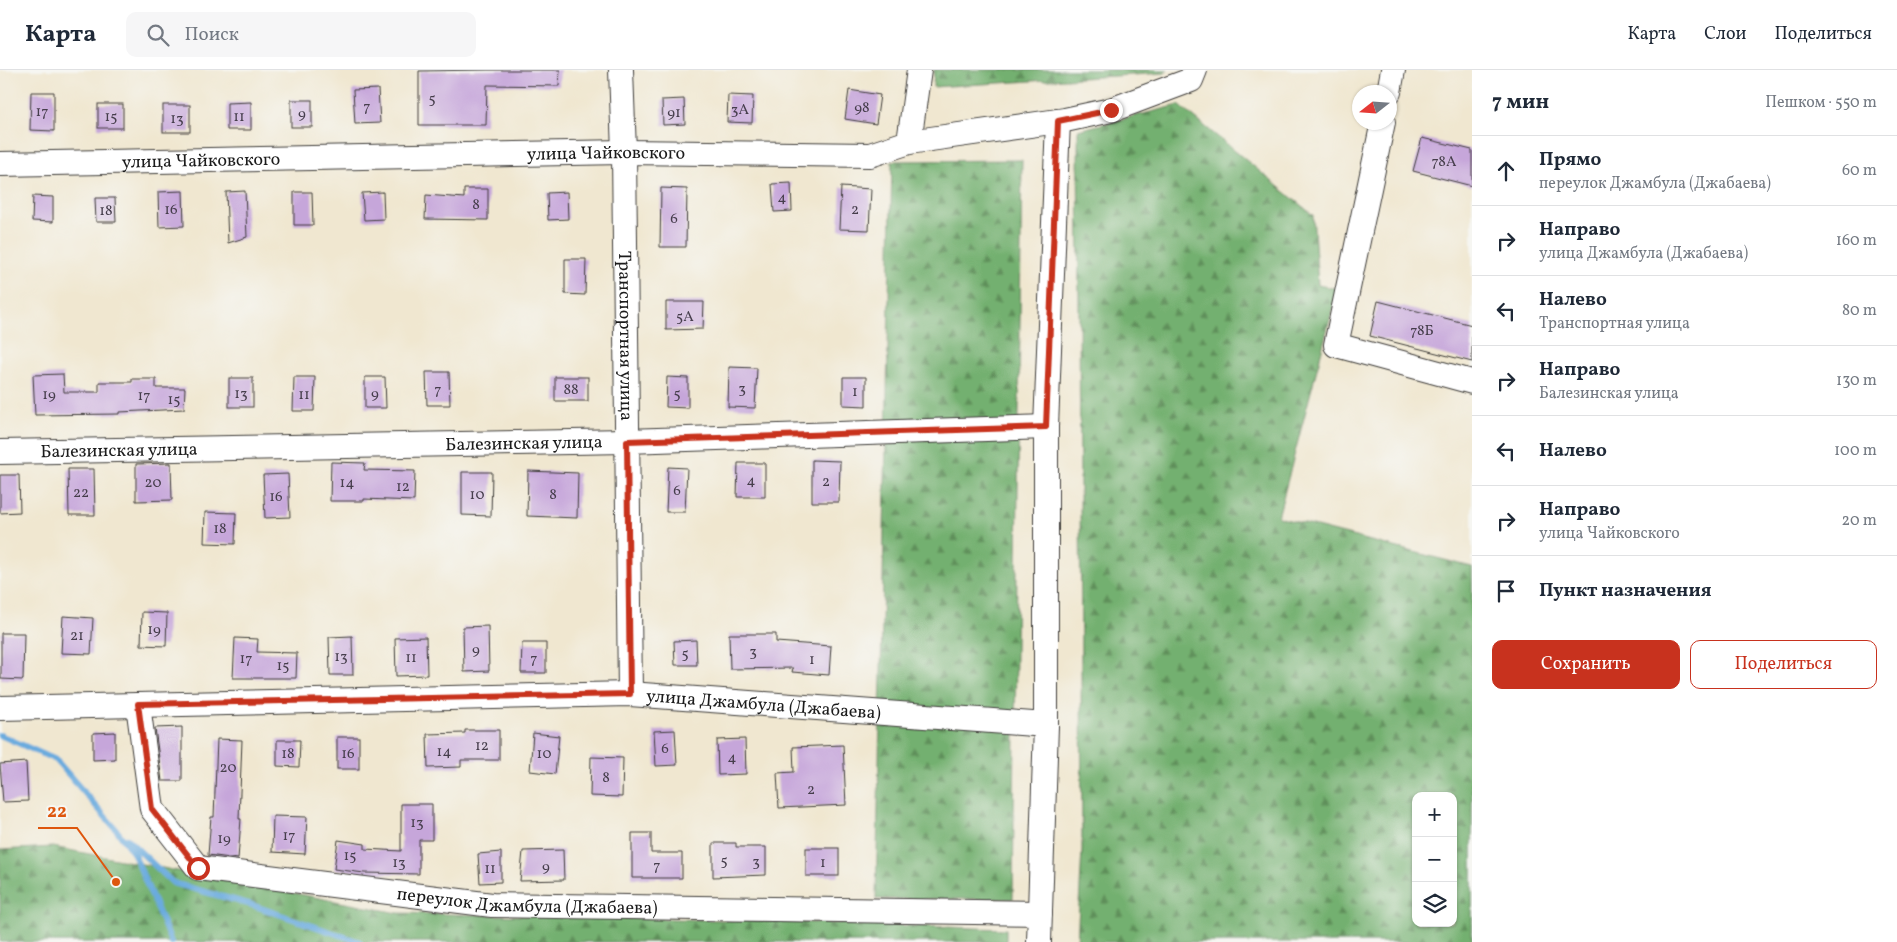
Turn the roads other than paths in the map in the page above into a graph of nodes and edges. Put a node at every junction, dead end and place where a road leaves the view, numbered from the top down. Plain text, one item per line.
1 (621, 70) edge
2 (919, 70) edge
3 (1195, 70) edge
4 (1394, 70) edge
5 (1391, 85) edge
6 (1058, 121) junction
7 (1380, 130) edge
8 (909, 142) junction
9 (624, 152) junction
10 (0, 164) edge
11 (1472, 382) edge
12 (1046, 427) junction
13 (627, 441) junction
14 (0, 452) edge
15 (630, 694) junction
16 (138, 704) junction
17 (0, 708) edge
18 (1046, 725) junction
19 (1040, 913) junction
20 (1039, 942) edge

1 - 9 street, Транспортная улица
2 - 8 street
3 - 6 street, улица Чайковского
4 - 5 street
6 - 8 street, улица Чайковского
6 - 12 street
7 - 11 street
8 - 9 street, улица Чайковского
9 - 10 street, улица Чайковского
9 - 13 street, Транспортная улица
12 - 13 street, Балезинская улица
12 - 18 street
13 - 14 street, Балезинская улица
13 - 15 street, Транспортная улица
15 - 16 street, улица Джамбула (Джабаева)
15 - 18 street, улица Джамбула (Джабаева)
16 - 17 street, улица Джамбула (Джабаева)
16 - 19 street, переулок Джамбула (Джабаева)
18 - 19 street
19 - 20 street

